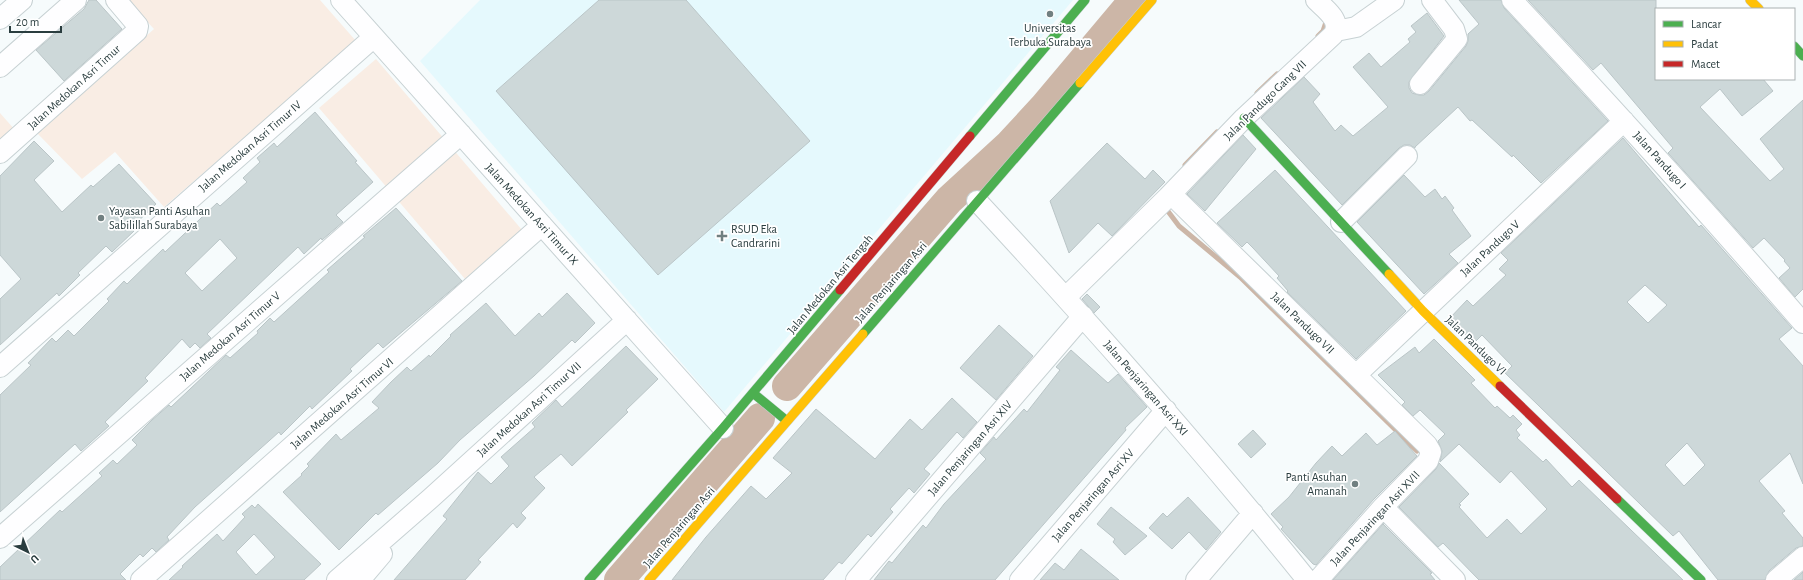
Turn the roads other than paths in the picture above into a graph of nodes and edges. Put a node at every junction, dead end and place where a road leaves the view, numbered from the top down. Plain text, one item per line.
1 (22, 0) edge
2 (76, 0) edge
3 (116, 0) edge
4 (341, 0) edge
5 (1085, 0) edge
6 (1152, 0) edge
7 (1316, 0) edge
8 (1394, 0) edge
9 (1432, 0) edge
10 (1512, 0) edge
11 (1750, 0) edge
12 (1759, 8) edge
13 (0, 19) edge
14 (1336, 31) junction
15 (374, 37) junction
16 (1795, 47) edge
17 (1803, 56) edge
18 (0, 67) edge
19 (1420, 84) dead end
20 (1244, 118) junction
21 (1624, 121) junction
22 (461, 134) junction
23 (0, 153) edge
24 (1407, 156) dead end
25 (1166, 199) junction
26 (977, 202) junction
27 (1341, 222) junction
28 (542, 225) junction
29 (1066, 296) junction
30 (1423, 311) junction
31 (1083, 316) junction
32 (627, 320) junction
33 (1803, 323) edge
34 (0, 366) edge
35 (1356, 375) junction
36 (753, 393) junction
37 (1166, 410) junction
38 (787, 421) junction
39 (723, 428) junction
40 (1431, 455) joint
41 (431, 498) junction
42 (1383, 507) junction
43 (1253, 513) junction
44 (0, 538) edge
45 (1803, 557) edge
46 (141, 580) edge
47 (337, 580) edge
48 (360, 580) edge
49 (589, 580) edge
50 (649, 580) edge
51 (856, 580) edge
52 (1020, 580) edge
53 (1196, 580) edge
54 (1307, 580) edge
55 (1318, 580) edge
56 (1455, 580) edge
57 (1701, 580) edge
58 (1776, 580) edge

1 - 13 street
2 - 18 street
3 - 23 street, Jalan Medokan Asri Timur
4 - 15 street, Jalan Medokan Asri Timur IX
5 - 36 street, Jalan Medokan Asri Tengah
6 - 26 street, Jalan Penjaringan Asri
7 - 14 street
8 - 14 street
9 - 19 street
10 - 21 street, Jalan Pandugo I
11 - 12 street
14 - 20 street, Jalan Pandugo Gang VII
15 - 22 street, Jalan Medokan Asri Timur IX
15 - 34 street, Jalan Medokan Asri Timur IV
16 - 17 street
20 - 25 street, Jalan Pandugo Gang VII
20 - 27 street, Jalan Pandugo VI
21 - 30 street, Jalan Pandugo V
21 - 33 street, Jalan Pandugo I
22 - 28 street, Jalan Medokan Asri Timur IX
22 - 44 street, Jalan Medokan Asri Timur V
24 - 27 street
25 - 29 street
25 - 35 street, Jalan Pandugo VII
26 - 29 street, Jalan Penjaringan Asri XXI
26 - 38 street, Jalan Penjaringan Asri
27 - 30 street, Jalan Pandugo VI
28 - 32 street, Jalan Medokan Asri Timur IX
28 - 46 street, Jalan Medokan Asri Timur VI
29 - 31 street, Jalan Penjaringan Asri XXI
30 - 35 street, Jalan Pandugo V
30 - 57 street, Jalan Pandugo VI
31 - 37 street, Jalan Penjaringan Asri XXI
31 - 51 street, Jalan Penjaringan Asri XIV
32 - 39 street, Jalan Medokan Asri Timur IX
32 - 41 street, Jalan Medokan Asri Timur VII
35 - 40 street, Jalan Pandugo VII
36 - 38 street
36 - 39 street, Jalan Medokan Asri Tengah
37 - 43 street, Jalan Penjaringan Asri XXI
37 - 52 street, Jalan Penjaringan Asri XV
38 - 50 street, Jalan Penjaringan Asri
39 - 49 street, Jalan Medokan Asri Tengah
40 - 42 street, Jalan Penjaringan Asri XVII
41 - 47 street, Jalan Medokan Asri Timur VII
41 - 48 street, Jalan Medokan Asri Timur VII
42 - 55 street, Jalan Penjaringan Asri XVII
42 - 56 street
43 - 53 street
43 - 54 street, Jalan Penjaringan Asri XXI
45 - 58 street

